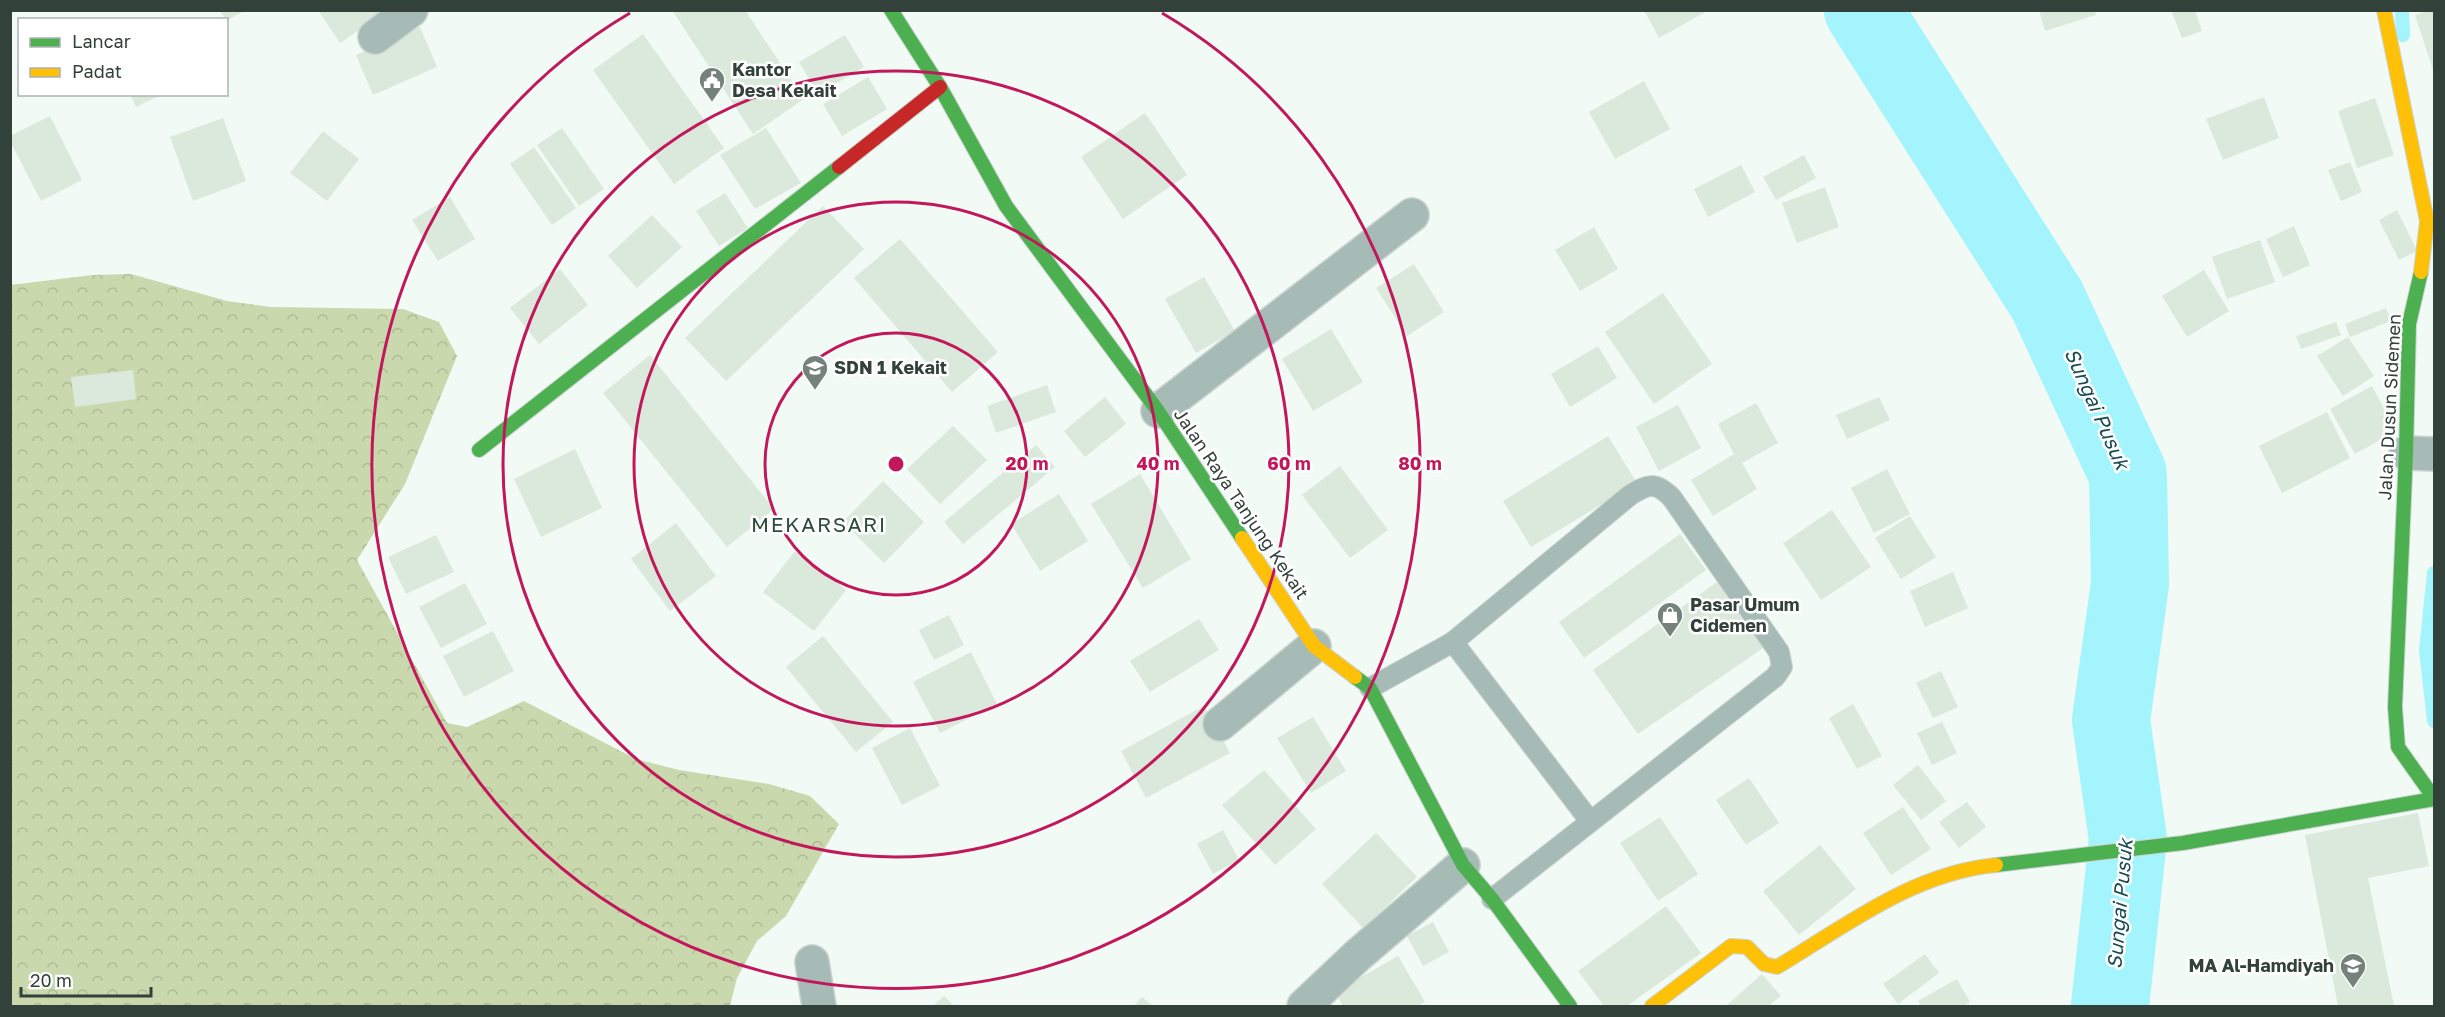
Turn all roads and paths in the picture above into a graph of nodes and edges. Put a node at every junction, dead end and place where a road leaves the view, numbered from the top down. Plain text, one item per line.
1 (411, 10) edge
2 (891, 10) edge
3 (2384, 10) edge
4 (375, 38) dead end
5 (940, 87) junction
6 (1412, 215) dead end
7 (1158, 411) junction
8 (479, 450) dead end
9 (2423, 453) edge
10 (1453, 642) junction
11 (1314, 646) junction
12 (1370, 688) junction
13 (1220, 724) dead end
14 (2434, 799) edge
15 (1590, 821) junction
16 (1463, 865) junction
17 (1492, 899) junction
18 (812, 962) dead end
19 (819, 1006) edge
20 (1304, 1006) edge
21 (1570, 1006) edge
22 (1652, 1006) edge

1 - 4 street
2 - 5 street, Jalan Raya Tanjung Kekait
3 - 9 street, Jalan Dusun Sidemen
5 - 7 street, Jalan Raya Tanjung Kekait
5 - 8 street
6 - 7 street
7 - 11 street, Jalan Raya Tanjung Kekait
9 - 14 street, Jalan Dusun Sidemen
10 - 12 lane
10 - 15 lane
10 - 15 lane
11 - 12 street, Jalan Raya Tanjung Kekait
11 - 13 street
12 - 16 street, Jalan Raya Tanjung Kekait
14 - 22 street
15 - 17 lane
16 - 17 street, Jalan Raya Tanjung Kekait
16 - 20 street
17 - 21 street, Jalan Raya Tanjung Kekait
18 - 19 street

